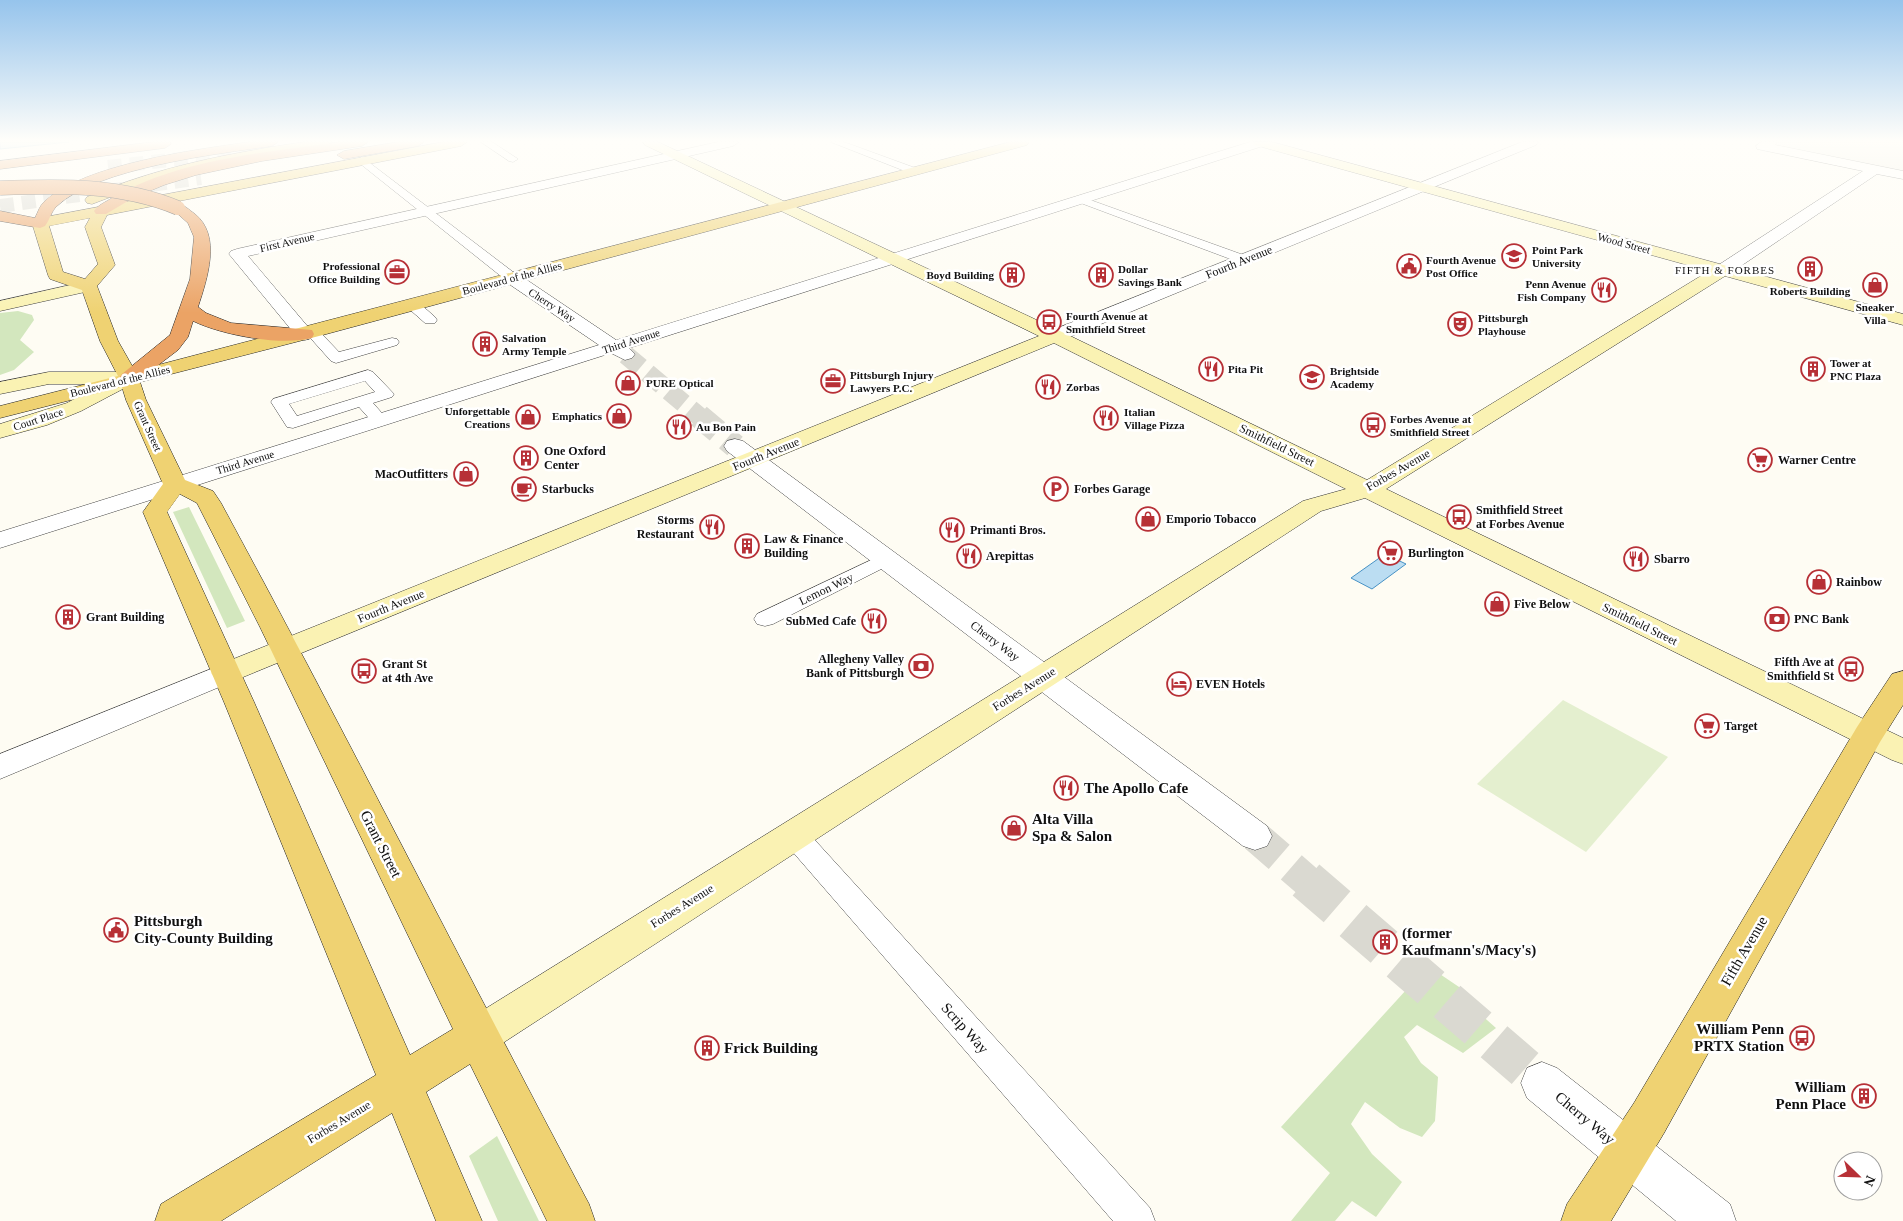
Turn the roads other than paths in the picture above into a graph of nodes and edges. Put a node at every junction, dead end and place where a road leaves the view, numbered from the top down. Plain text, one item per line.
1 (93, 199) edge
2 (124, 199) edge
3 (154, 199) edge
4 (166, 199) edge
5 (412, 199) edge
6 (481, 199) edge
7 (769, 199) edge
8 (810, 199) edge
9 (1085, 199) edge
10 (1396, 199) edge
11 (1463, 199) edge
12 (1830, 199) edge
13 (1082, 200) junction
14 (784, 206) junction
15 (428, 211) junction
16 (101, 212) junction
17 (0, 216) edge
18 (40, 223) junction
19 (893, 258) junction
20 (1245, 260) junction
21 (1723, 270) junction
22 (512, 278) junction
23 (88, 286) junction
24 (413, 305) junction
25 (0, 306) edge
26 (188, 308) junction
27 (430, 320) dead end
28 (1903, 320) edge
29 (309, 333) junction
30 (1055, 336) junction
31 (392, 342) dead end
32 (620, 350) junction
33 (129, 378) junction
34 (0, 388) edge
35 (362, 401) junction
36 (0, 412) edge
37 (326, 412) junction
38 (380, 420) junction
39 (0, 431) edge
40 (343, 431) junction
41 (744, 452) junction
42 (175, 484) junction
43 (1367, 490) junction
44 (0, 540) edge
45 (886, 559) junction
46 (766, 619) dead end
47 (285, 649) junction
48 (226, 673) junction
49 (1043, 677) junction
50 (1903, 681) edge
51 (1868, 735) junction
52 (1903, 752) edge
53 (0, 767) edge
54 (794, 835) junction
55 (1255, 836) tunnel mouth
56 (478, 1036) junction
57 (1542, 1083) tunnel mouth
58 (401, 1084) junction
59 (1628, 1153) junction
60 (178, 1221) edge
61 (459, 1221) edge
62 (572, 1221) edge
63 (1137, 1221) edge
64 (1584, 1221) edge
65 (1712, 1221) edge

1 - 18 main road
2 - 16 highway
3 - 26 highway, bridge
4 - 16 main road
5 - 15 lane, Cherry Way
6 - 15 street, First Avenue
7 - 14 main road, Smithfield Street
8 - 14 main road, Boulevard of the Allies
9 - 13 street, Third Avenue
10 - 20 street, Fourth Avenue
11 - 21 main road, Wood Street
12 - 21 street, Forbes Avenue
13 - 19 street, Third Avenue
13 - 20 lane
14 - 19 main road, Smithfield Street
14 - 22 main road, Boulevard of the Allies
15 - 22 lane, Cherry Way
15 - 29 street, First Avenue
16 - 18 main road
16 - 23 main road
17 - 18 highway
18 - 23 main road
19 - 30 main road, Smithfield Street
19 - 32 street, Third Avenue
20 - 30 street, Fourth Avenue
21 - 28 main road, Wood Street
21 - 43 main road, Forbes Avenue
22 - 24 main road, Boulevard of the Allies
22 - 32 street, Cherry Way
23 - 25 main road
23 - 33 main road, Grant Street
24 - 27 lane
24 - 29 main road, Boulevard of the Allies
26 - 29 highway
26 - 33 highway
29 - 31 lane
29 - 33 main road, Boulevard of the Allies
30 - 41 main road, Fourth Avenue
30 - 43 main road, Smithfield Street
32 - 38 street, Third Avenue
33 - 34 main road
33 - 36 main road, Boulevard of the Allies
33 - 39 main road, Court Place
33 - 42 main road, Grant Street
35 - 37 lane
35 - 37 lane
35 - 38 lane
37 - 40 lane
38 - 40 street, Third Avenue
40 - 42 street, Third Avenue
41 - 45 street, Cherry Way
41 - 47 main road, Fourth Avenue
42 - 44 street, Third Avenue
42 - 47 main road, Grant Street
42 - 48 main road
43 - 49 main road, Forbes Avenue
43 - 51 main road, Smithfield Street
45 - 46 lane, Lemon Way
45 - 49 street, Cherry Way
47 - 48 main road, Fourth Avenue
47 - 56 main road, Grant Street
48 - 53 street, Fourth Avenue
48 - 58 main road
49 - 54 main road, Forbes Avenue
49 - 55 street, Cherry Way
50 - 51 main road, Fifth Avenue
51 - 52 main road, Smithfield Street
51 - 59 main road, Fifth Avenue
54 - 56 main road, Forbes Avenue
54 - 63 lane, Scrip Way
56 - 58 main road, Forbes Avenue
56 - 62 main road, Grant Street
57 - 59 street, Cherry Way
58 - 60 main road, Forbes Avenue
58 - 61 main road
59 - 64 main road, Fifth Avenue
59 - 65 street

